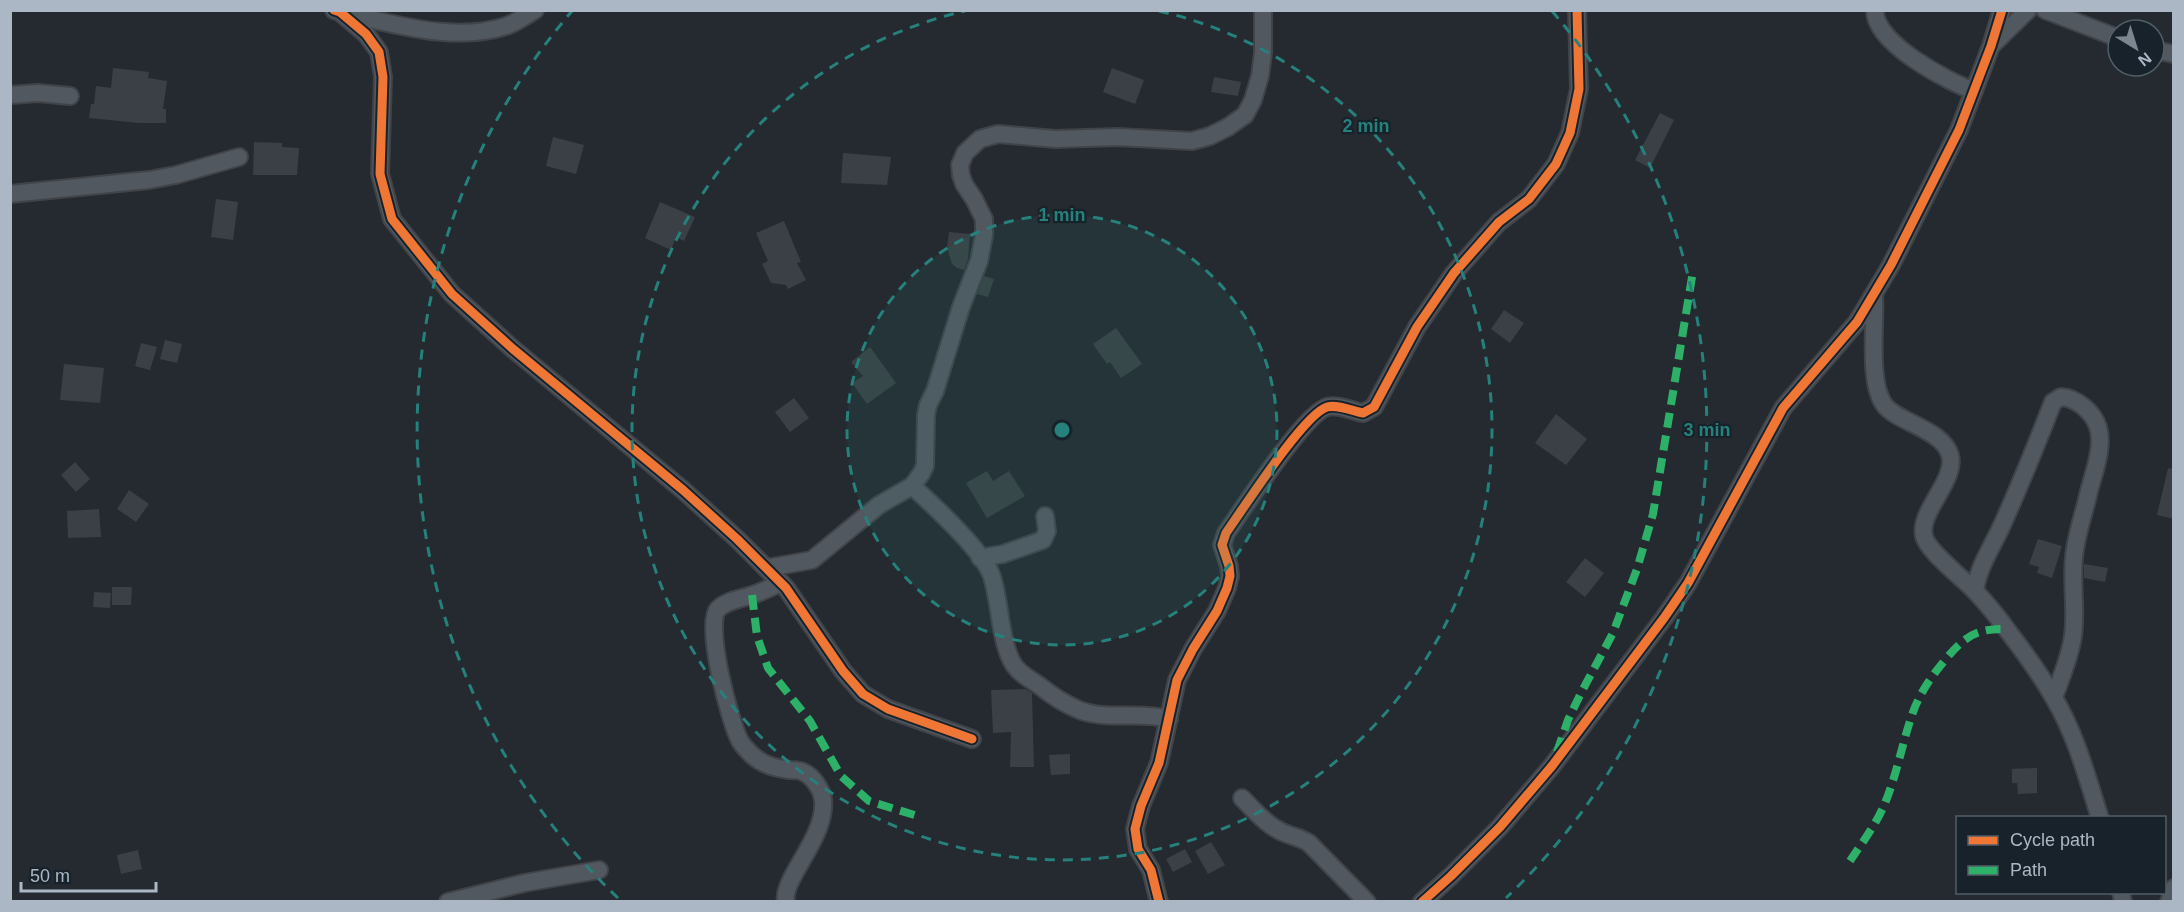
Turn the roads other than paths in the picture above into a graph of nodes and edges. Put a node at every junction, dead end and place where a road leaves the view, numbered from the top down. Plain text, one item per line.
1 (535, 10) edge
2 (1263, 10) edge
3 (1576, 10) edge
4 (1875, 10) edge
5 (2002, 10) edge
6 (2028, 10) edge
7 (2045, 10) edge
8 (337, 11) edge
9 (2106, 33) edge
10 (1991, 46) junction
11 (1974, 91) junction
12 (10, 95) edge
13 (70, 96) dead end
14 (239, 158) dead end
15 (10, 194) edge
16 (1874, 295) junction
17 (912, 486) junction
18 (1045, 516) dead end
19 (980, 558) junction
20 (767, 568) junction
21 (781, 583) junction
22 (1975, 591) junction
23 (2054, 698) junction
24 (1169, 719) junction
25 (972, 739) dead end
26 (1242, 798) dead end
27 (2099, 816) edge
28 (599, 870) dead end
29 (2174, 888) edge
30 (448, 902) edge
31 (786, 902) edge
32 (1159, 902) edge
33 (1367, 902) edge
34 (1422, 902) edge
35 (2169, 902) edge

1 - 8 street
2 - 17 street
3 - 24 street
4 - 11 street
5 - 10 street
6 - 10 street
7 - 9 street
8 - 20 street
10 - 11 street
11 - 16 street
12 - 13 street
14 - 15 street
16 - 22 street
16 - 34 street
17 - 19 street
17 - 20 street
18 - 19 street
19 - 24 street
20 - 21 street
21 - 25 street
21 - 31 street
22 - 23 street
22 - 23 street
23 - 27 street
24 - 32 street
26 - 33 street
28 - 30 street
29 - 35 street

